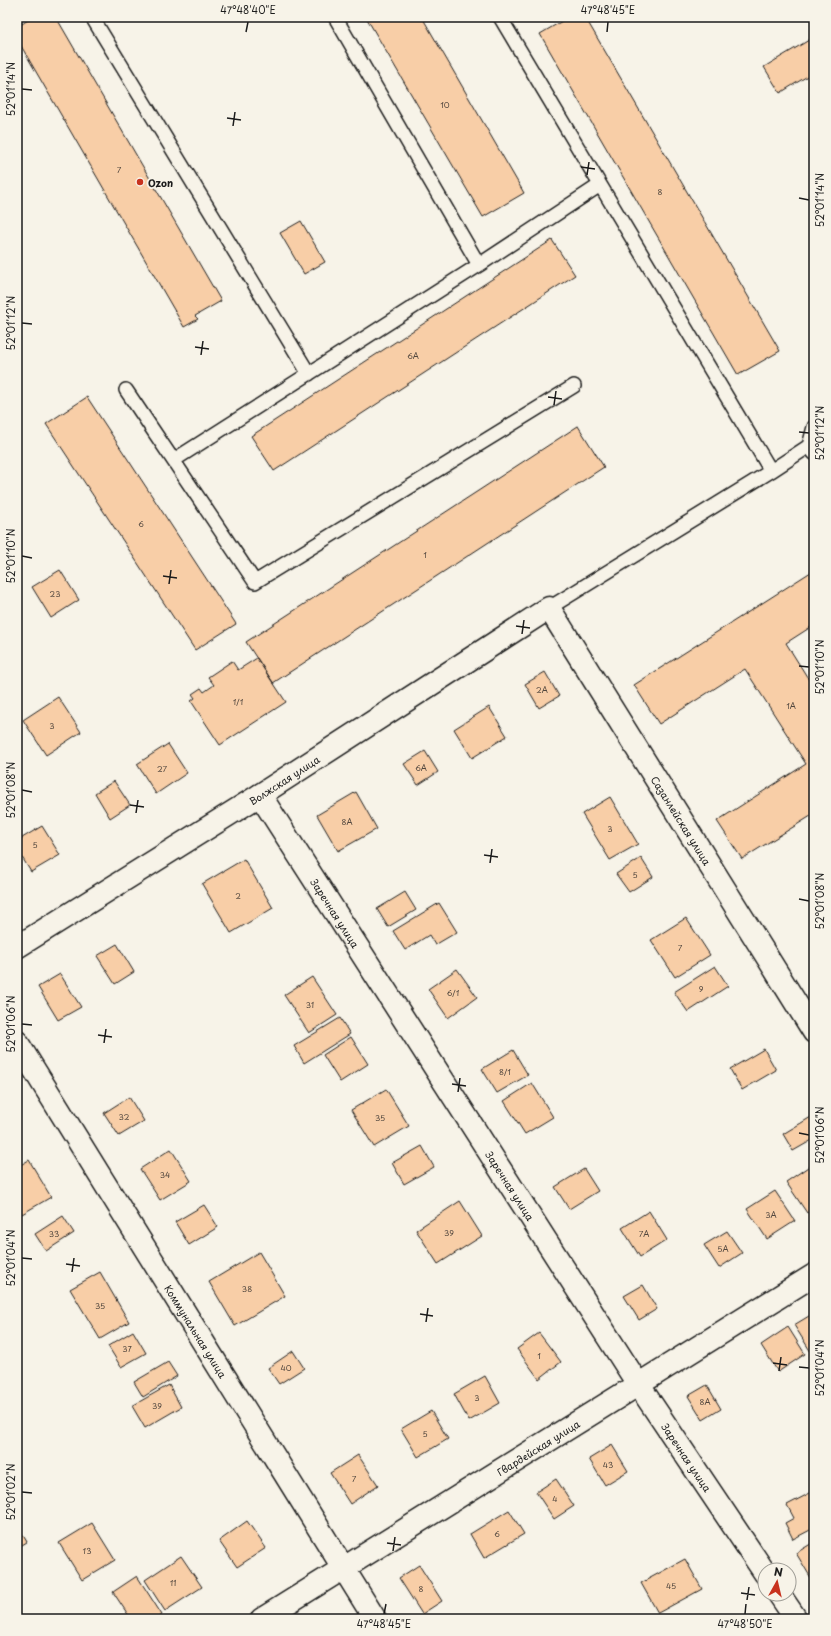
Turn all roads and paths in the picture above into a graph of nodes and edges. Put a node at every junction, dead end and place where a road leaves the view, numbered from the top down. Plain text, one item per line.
1 (92, 17) edge
2 (335, 17) edge
3 (500, 17) edge
4 (600, 185) junction
5 (479, 265) junction
6 (309, 374) junction
7 (574, 386) dead end
8 (126, 390) dead end
9 (814, 427) edge
10 (812, 449) edge
11 (174, 460) junction
12 (771, 471) junction
13 (549, 608) junction
14 (260, 795) junction
15 (17, 947) edge
16 (814, 1032) edge
17 (17, 1042) edge
18 (814, 1275) edge
19 (638, 1384) junction
20 (758, 1562) edge
21 (343, 1569) junction
22 (784, 1602) edge
23 (262, 1619) edge
24 (375, 1619) edge
25 (796, 1619) edge

1 - 6 lane
2 - 5 lane
3 - 4 lane
4 - 5 lane
4 - 12 lane
5 - 6 lane
6 - 11 lane
7 - 11 lane
8 - 11 lane
9 - 10 lane
10 - 12 lane
12 - 13 lane
13 - 14 street, Волжская улица
13 - 16 street, Сазанлейская улица
14 - 15 street, Волжская улица
14 - 19 street, Заречная улица
17 - 21 street, Коммунальная улица
18 - 19 street, Гвардейская улица
19 - 20 street, Заречная улица
19 - 21 street, Гвардейская улица
21 - 23 street, Гвардейская улица
21 - 24 street, Коммунальная улица
22 - 25 street

